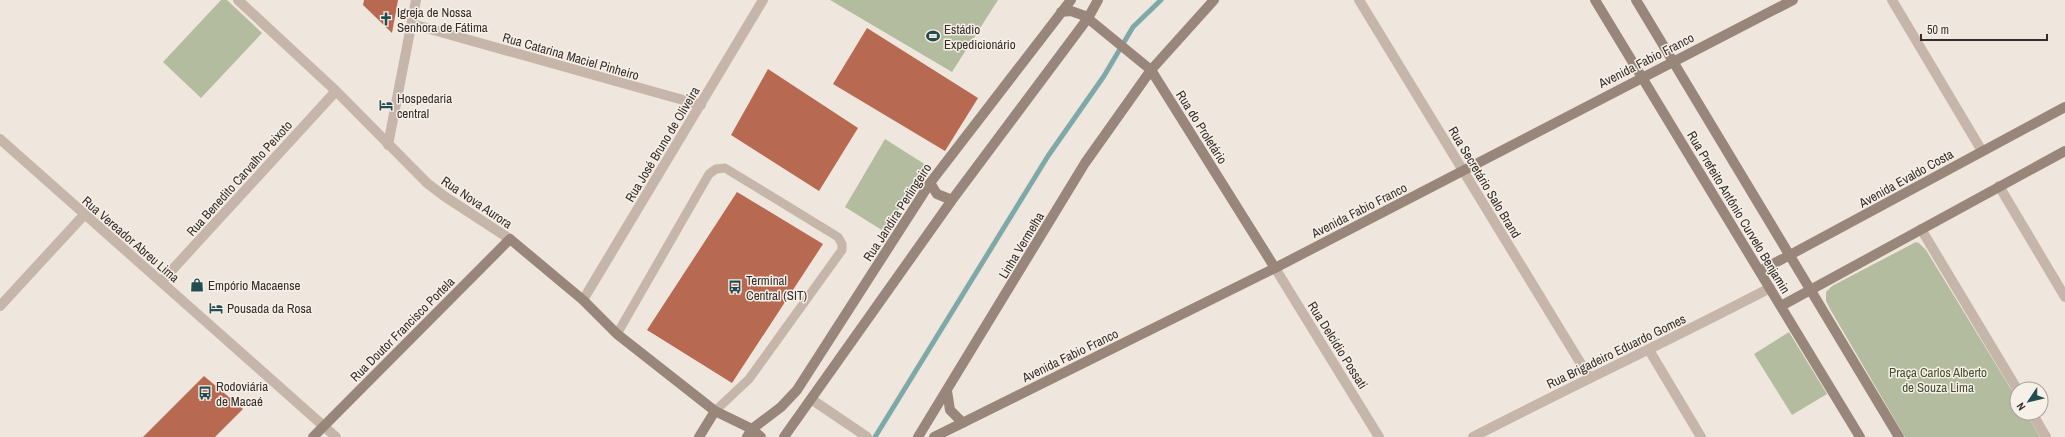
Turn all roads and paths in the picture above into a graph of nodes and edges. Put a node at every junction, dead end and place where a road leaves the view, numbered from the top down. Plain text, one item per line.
1 (238, 0) edge
2 (416, 0) edge
3 (763, 0) edge
4 (1071, 0) edge
5 (1098, 0) edge
6 (1214, 0) edge
7 (1360, 0) edge
8 (1595, 0) edge
9 (1636, 0) edge
10 (1793, 0) edge
11 (1892, 0) edge
12 (1061, 12) junction
13 (1088, 18) junction
14 (412, 24) junction
15 (1673, 61) junction
16 (1148, 67) junction
17 (1641, 77) junction
18 (336, 91) junction
19 (701, 105) junction
20 (2065, 107) edge
21 (0, 140) edge
22 (388, 145) junction
23 (1982, 151) junction
24 (2065, 151) edge
25 (1463, 170) junction
26 (930, 183) junction
27 (1999, 186) junction
28 (952, 200) junction
29 (84, 215) junction
30 (1921, 229) junction
31 (510, 239) junction
32 (1790, 257) junction
33 (1275, 268) junction
34 (1760, 271) junction
35 (161, 282) junction
36 (1770, 288) junction
37 (1810, 289) junction
38 (2065, 297) edge
39 (583, 300) junction
40 (0, 306) edge
41 (1780, 306) junction
42 (617, 334) junction
43 (1649, 350) junction
44 (1589, 377) junction
45 (2012, 381) edge
46 (947, 391) junction
47 (810, 400) junction
48 (715, 411) junction
49 (2037, 421) edge
50 (963, 423) junction
51 (324, 426) junction
52 (749, 433) edge
53 (313, 437) edge
54 (336, 437) edge
55 (699, 437) edge
56 (761, 437) edge
57 (784, 437) edge
58 (867, 437) edge
59 (918, 437) edge
60 (934, 437) edge
61 (1379, 437) edge
62 (1473, 437) edge
63 (1701, 437) edge
64 (1860, 437) edge
65 (1899, 437) edge
66 (2046, 437) edge

1 - 18 street, Rua Nova Aurora
2 - 14 street
3 - 19 street, Rua José Bruno de Oliveira
4 - 12 main road, Rua Jandira Perlingeiro
5 - 13 main road
6 - 16 main road, Linha Vermelha
7 - 25 street, Rua Secretário Salo Brand
8 - 17 main road, Rua Prefeito Antônio Curvelo Benjamin
9 - 15 main road, Rua Prefeito Antônio Curvelo Benjamin
10 - 15 main road, Avenida Fabio Franco
11 - 23 street
12 - 13 main road
12 - 26 main road, Rua Jandira Perlingeiro
13 - 16 main road, Rua do Proletário
13 - 28 main road
14 - 19 street, Rua Catarina Maciel Pinheiro
14 - 22 street
15 - 17 main road, Avenida Fabio Franco
15 - 32 main road, Rua Prefeito Antônio Curvelo Benjamin
16 - 33 main road, Rua do Proletário
16 - 46 main road, Linha Vermelha
17 - 25 main road, Avenida Fabio Franco
17 - 34 main road, Rua Prefeito Antônio Curvelo Benjamin
18 - 22 street, Rua Nova Aurora
18 - 35 street, Rua Benedito Carvalho Peixoto
19 - 39 street, Rua José Bruno de Oliveira
20 - 23 main road, Avenida Evaldo Costa
21 - 29 street, Rua Vereador Abreu Lima
22 - 31 street, Rua Nova Aurora
23 - 32 main road, Avenida Evaldo Costa
24 - 27 main road
25 - 33 main road, Avenida Fabio Franco
25 - 44 street, Rua Secretário Salo Brand
26 - 28 main road
26 - 52 main road, Rua Jandira Perlingeiro
27 - 30 main road
27 - 38 street
28 - 47 main road
29 - 35 street, Rua Vereador Abreu Lima
29 - 40 street
30 - 37 main road
30 - 45 street
31 - 39 main road, Rua Nova Aurora
31 - 51 main road, Rua Doutor Francisco Portela
32 - 34 main road, Avenida Evaldo Costa
32 - 37 main road, Rua Prefeito Antônio Curvelo Benjamin
33 - 50 main road, Avenida Fabio Franco
33 - 61 street, Rua Delcídio Possati
34 - 36 main road, Rua Prefeito Antônio Curvelo Benjamin
35 - 51 street, Rua Vereador Abreu Lima
36 - 41 main road, Rua Prefeito Antônio Curvelo Benjamin
36 - 43 street, Rua Brigadeiro Eduardo Gomes
37 - 41 main road
37 - 65 main road, Rua Prefeito Antônio Curvelo Benjamin
39 - 42 main road, Rua Nova Aurora
41 - 64 main road, Rua Prefeito Antônio Curvelo Benjamin
42 - 48 main road, Rua Nova Aurora
42 - 48 lane
43 - 44 street, Rua Brigadeiro Eduardo Gomes
43 - 63 street
44 - 62 street, Rua Brigadeiro Eduardo Gomes
46 - 50 main road
46 - 59 main road, Linha Vermelha
47 - 57 main road
47 - 58 street
48 - 52 main road, Rua Nova Aurora
48 - 55 main road
49 - 66 street
50 - 60 main road, Avenida Fabio Franco
51 - 53 main road, Rua Doutor Francisco Portela
51 - 54 street, Rua Vereador Abreu Lima
52 - 56 main road, Rua Nova Aurora

